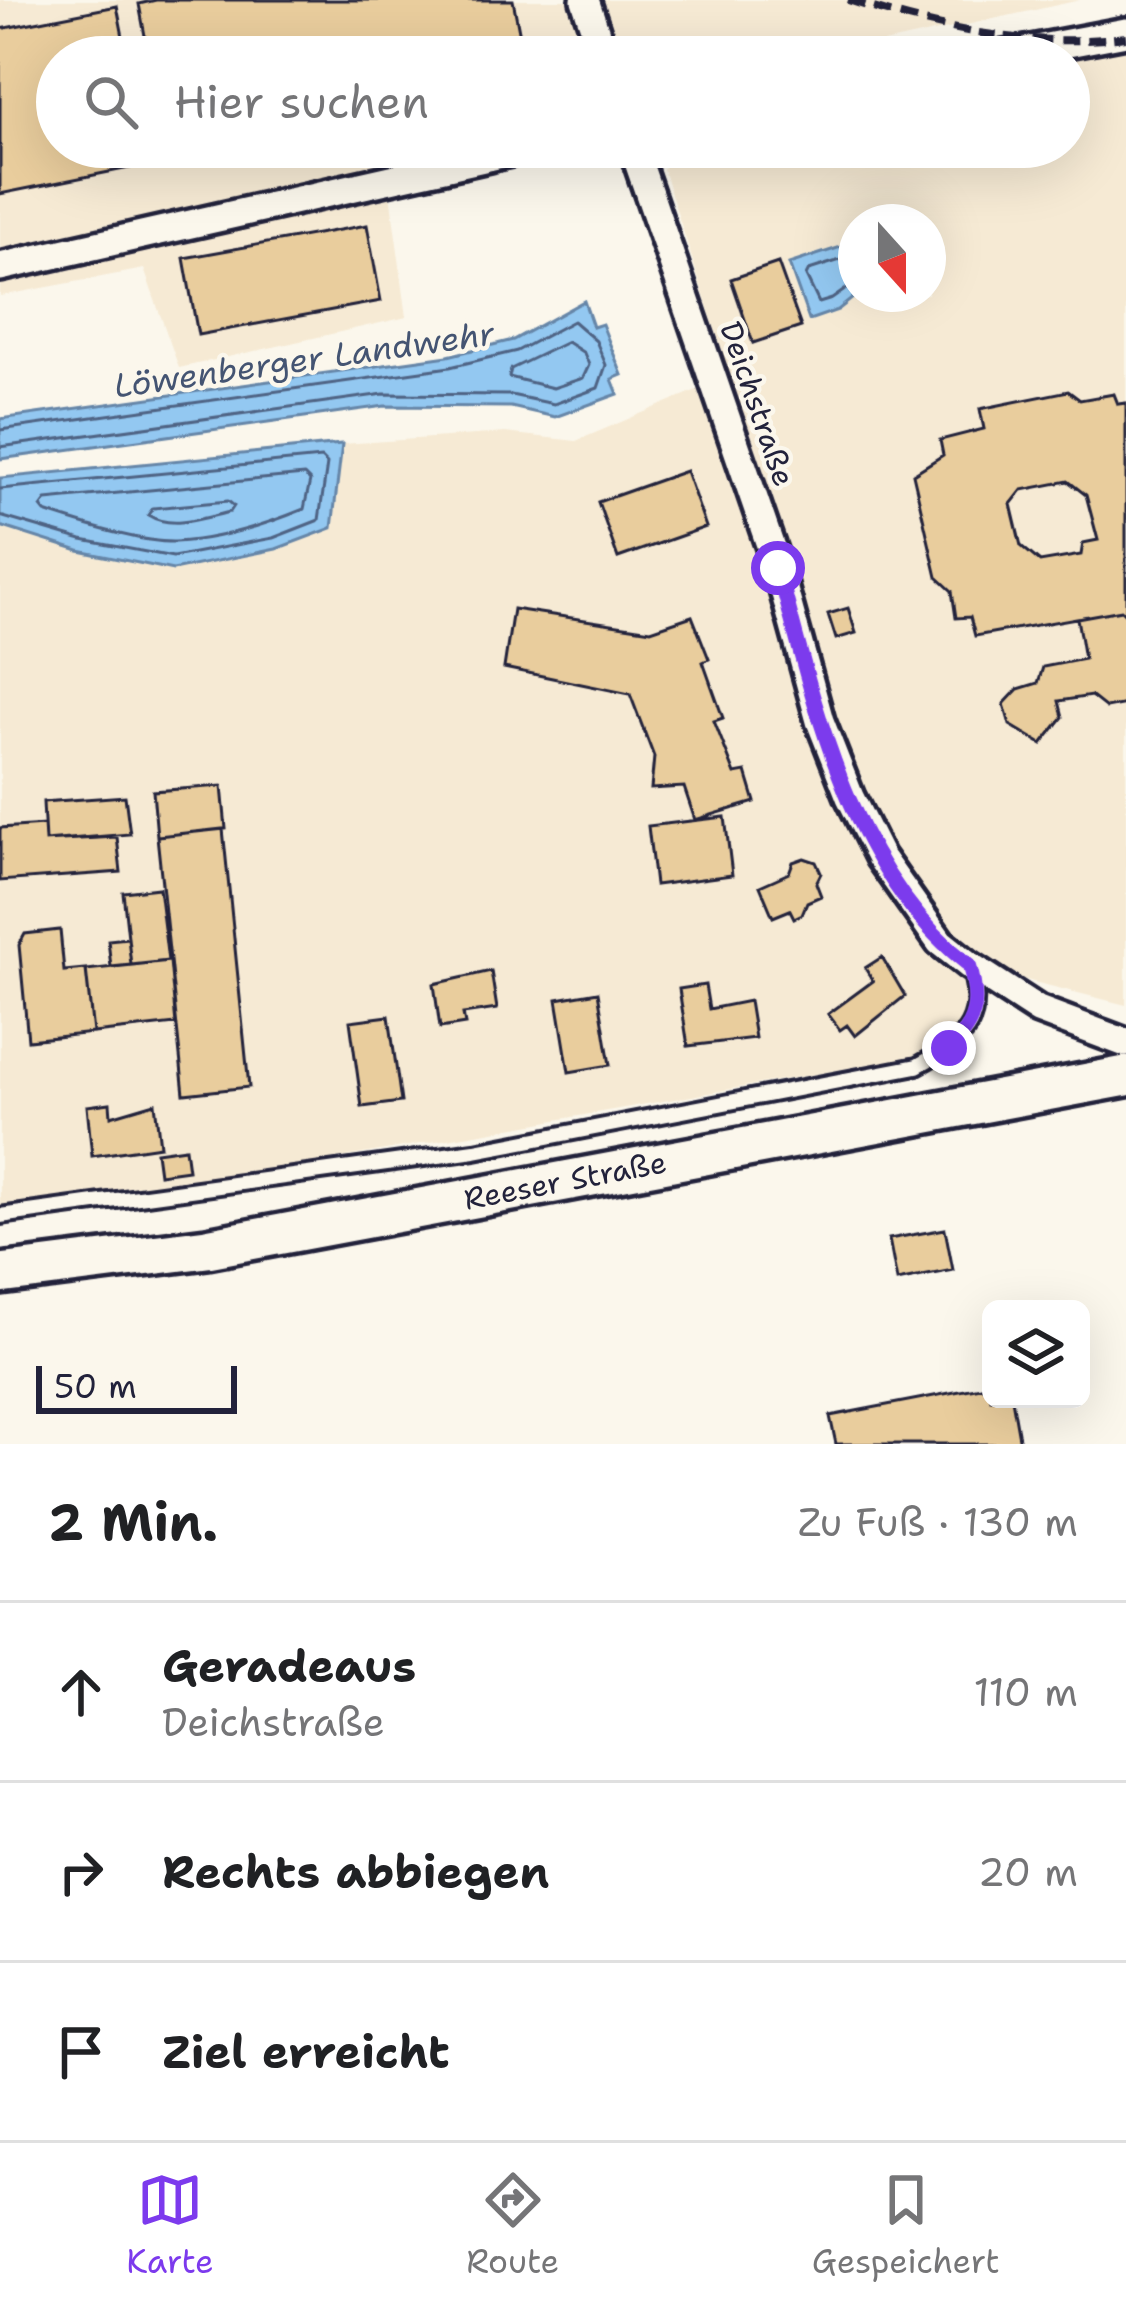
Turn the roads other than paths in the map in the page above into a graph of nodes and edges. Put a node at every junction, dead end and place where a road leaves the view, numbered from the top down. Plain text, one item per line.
1 (585, 0) edge
2 (1126, 32) edge
3 (597, 36) edge
4 (1090, 39) edge
5 (440, 168) edge
6 (640, 168) edge
7 (0, 267) edge
8 (969, 965) junction
9 (1126, 1043) edge
10 (1126, 1076) edge
11 (0, 1216) edge
12 (0, 1274) edge

1 - 3 street
2 - 4 street
5 - 7 street
6 - 8 street, Deichstraße
8 - 9 street, Deichstraße
8 - 11 lane
10 - 12 main road, Reeser Straße

